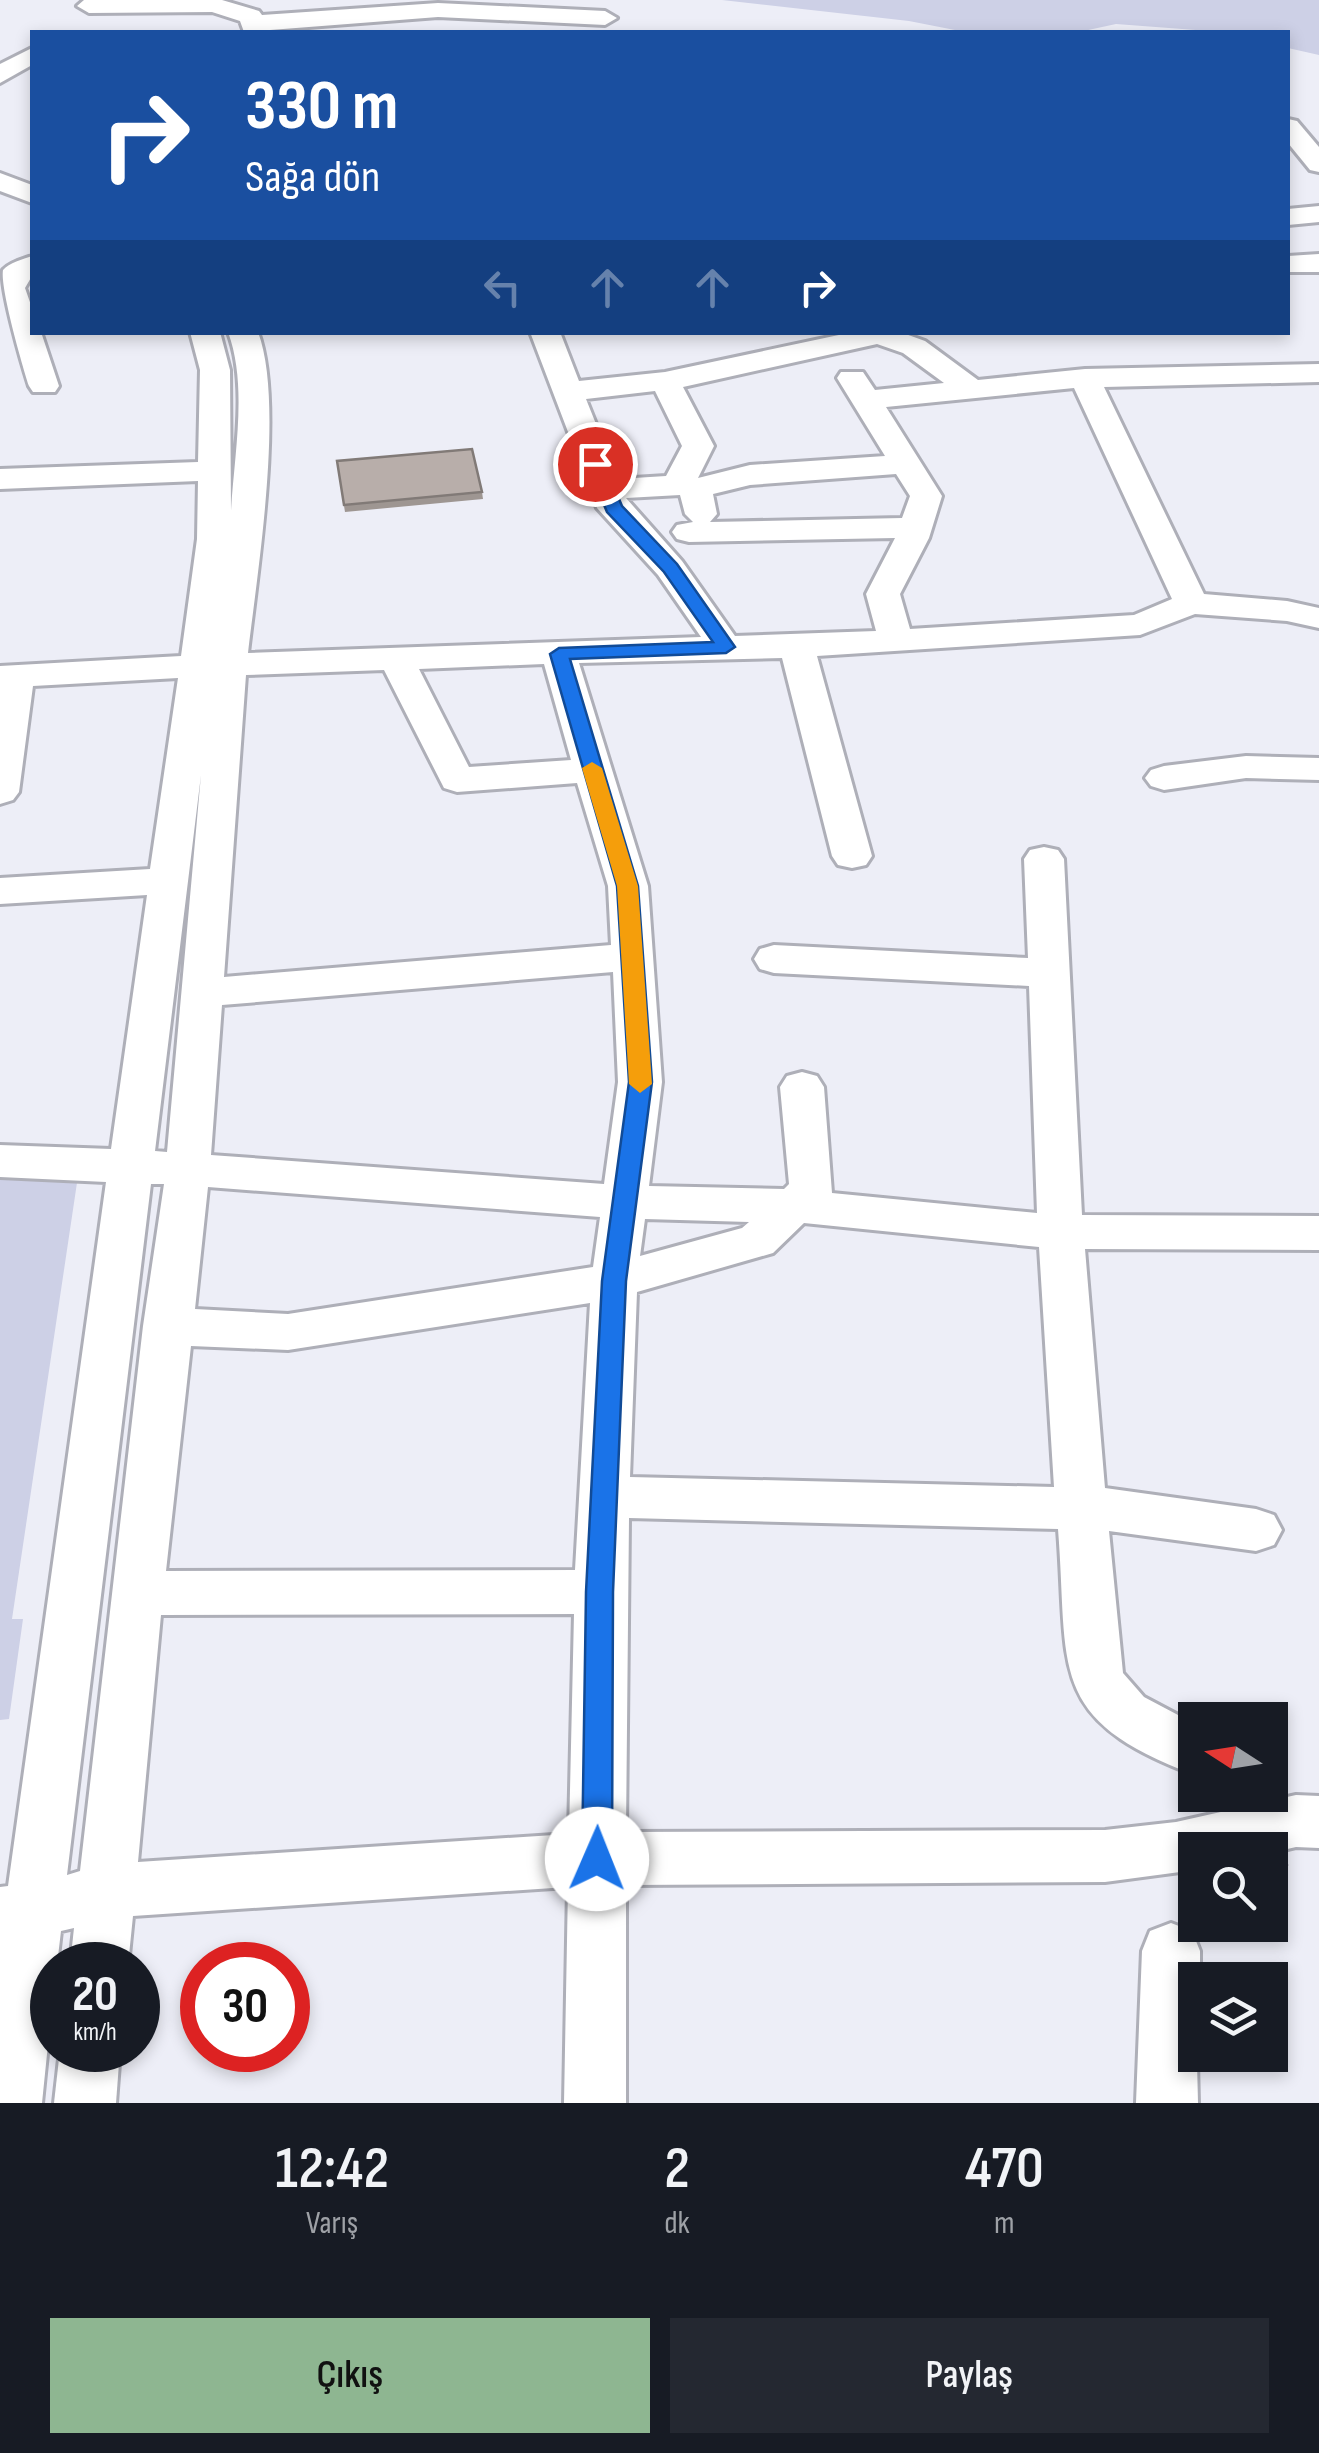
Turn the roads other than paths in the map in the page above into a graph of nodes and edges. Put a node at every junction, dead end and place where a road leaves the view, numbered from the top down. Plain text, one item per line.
1 (89, 6) dead end
2 (605, 18) dead end
3 (439, 21) edge
4 (256, 28) edge
5 (30, 56) edge
6 (0, 75) edge
7 (1290, 129) edge
8 (0, 160) edge
9 (1319, 164) edge
10 (30, 170) edge
11 (0, 181) edge
12 (30, 194) edge
13 (1319, 214) edge
14 (1290, 217) edge
15 (1319, 263) edge
16 (1290, 264) edge
17 (30, 265) edge
18 (15, 288) edge
19 (206, 335) edge
20 (244, 335) edge
21 (545, 335) edge
22 (870, 335) edge
23 (881, 335) edge
24 (821, 341) edge
25 (1085, 378) junction
26 (1314, 379) edge
27 (665, 381) junction
28 (44, 386) dead end
29 (973, 390) junction
30 (567, 392) junction
31 (866, 400) junction
32 (906, 464) junction
33 (216, 471) junction
34 (0, 479) edge
35 (687, 486) junction
36 (606, 490) junction
37 (916, 528) junction
38 (690, 532) junction
39 (646, 542) junction
40 (1191, 603) junction
41 (1319, 618) edge
42 (896, 640) junction
43 (726, 647) junction
44 (797, 647) junction
45 (559, 654) junction
46 (397, 660) junction
47 (212, 666) junction
48 (8, 677) edge
49 (1319, 769) edge
50 (592, 770) junction
51 (1164, 778) dead end
52 (0, 792) edge
53 (852, 856) dead end
54 (1044, 859) dead end
55 (168, 881) junction
56 (0, 892) edge
57 (630, 956) junction
58 (774, 960) dead end
59 (1049, 973) junction
60 (202, 994) junction
61 (802, 1087) dead end
62 (0, 1161) edge
63 (133, 1166) junction
64 (188, 1169) junction
65 (622, 1202) junction
66 (799, 1206) junction
67 (1061, 1232) junction
68 (1319, 1232) edge
69 (614, 1281) junction
70 (167, 1326) junction
71 (605, 1497) junction
72 (1081, 1506) junction
73 (1256, 1530) dead end
74 (137, 1592) junction
75 (600, 1592) junction
76 (1178, 1743) edge
77 (1294, 1813) edge
78 (597, 1859) junction
79 (106, 1891) junction
80 (17, 1913) edge
81 (101, 1942) edge
82 (1171, 1951) dead end
83 (88, 2072) edge
84 (10, 2103) edge
85 (85, 2103) edge
86 (595, 2103) edge
87 (1167, 2103) edge

1 - 4 street
2 - 3 street
3 - 4 street
5 - 6 street
7 - 9 street
8 - 10 street
11 - 12 street
13 - 14 street
15 - 16 street
17 - 18 street
18 - 28 street
19 - 33 street
20 - 47 street
21 - 30 street
22 - 24 street
23 - 29 street
24 - 27 street
24 - 31 street
25 - 26 street
25 - 29 street
25 - 40 street
27 - 30 street
27 - 35 street
29 - 31 street
30 - 36 street
31 - 32 street
32 - 35 street
32 - 37 street
33 - 34 street
33 - 47 street
35 - 36 street
35 - 38 street
36 - 39 street
37 - 38 street
37 - 42 street
38 - 39 street
39 - 43 street
40 - 41 street
40 - 42 street
42 - 44 street
43 - 44 street
43 - 45 street
44 - 53 street
45 - 46 street
45 - 50 street
46 - 47 street
46 - 50 street
47 - 48 street
47 - 55 street
47 - 60 street
48 - 52 street
49 - 51 street
50 - 57 street
54 - 59 street
55 - 56 street
55 - 63 street
57 - 60 street
57 - 65 street
58 - 59 street
59 - 67 street
60 - 64 street
61 - 66 street
62 - 63 street
63 - 64 street
63 - 80 street
64 - 65 street
64 - 70 street
65 - 66 street
65 - 69 street
66 - 67 street
66 - 69 street
67 - 68 street
67 - 72 street
69 - 70 street
69 - 71 street
70 - 74 street
71 - 72 street
71 - 75 street
72 - 73 street
72 - 76 street
74 - 75 street
74 - 79 street
75 - 78 street
77 - 78 street
78 - 79 street
78 - 86 street
79 - 80 street
79 - 81 street
80 - 84 street
82 - 87 street
83 - 85 street

